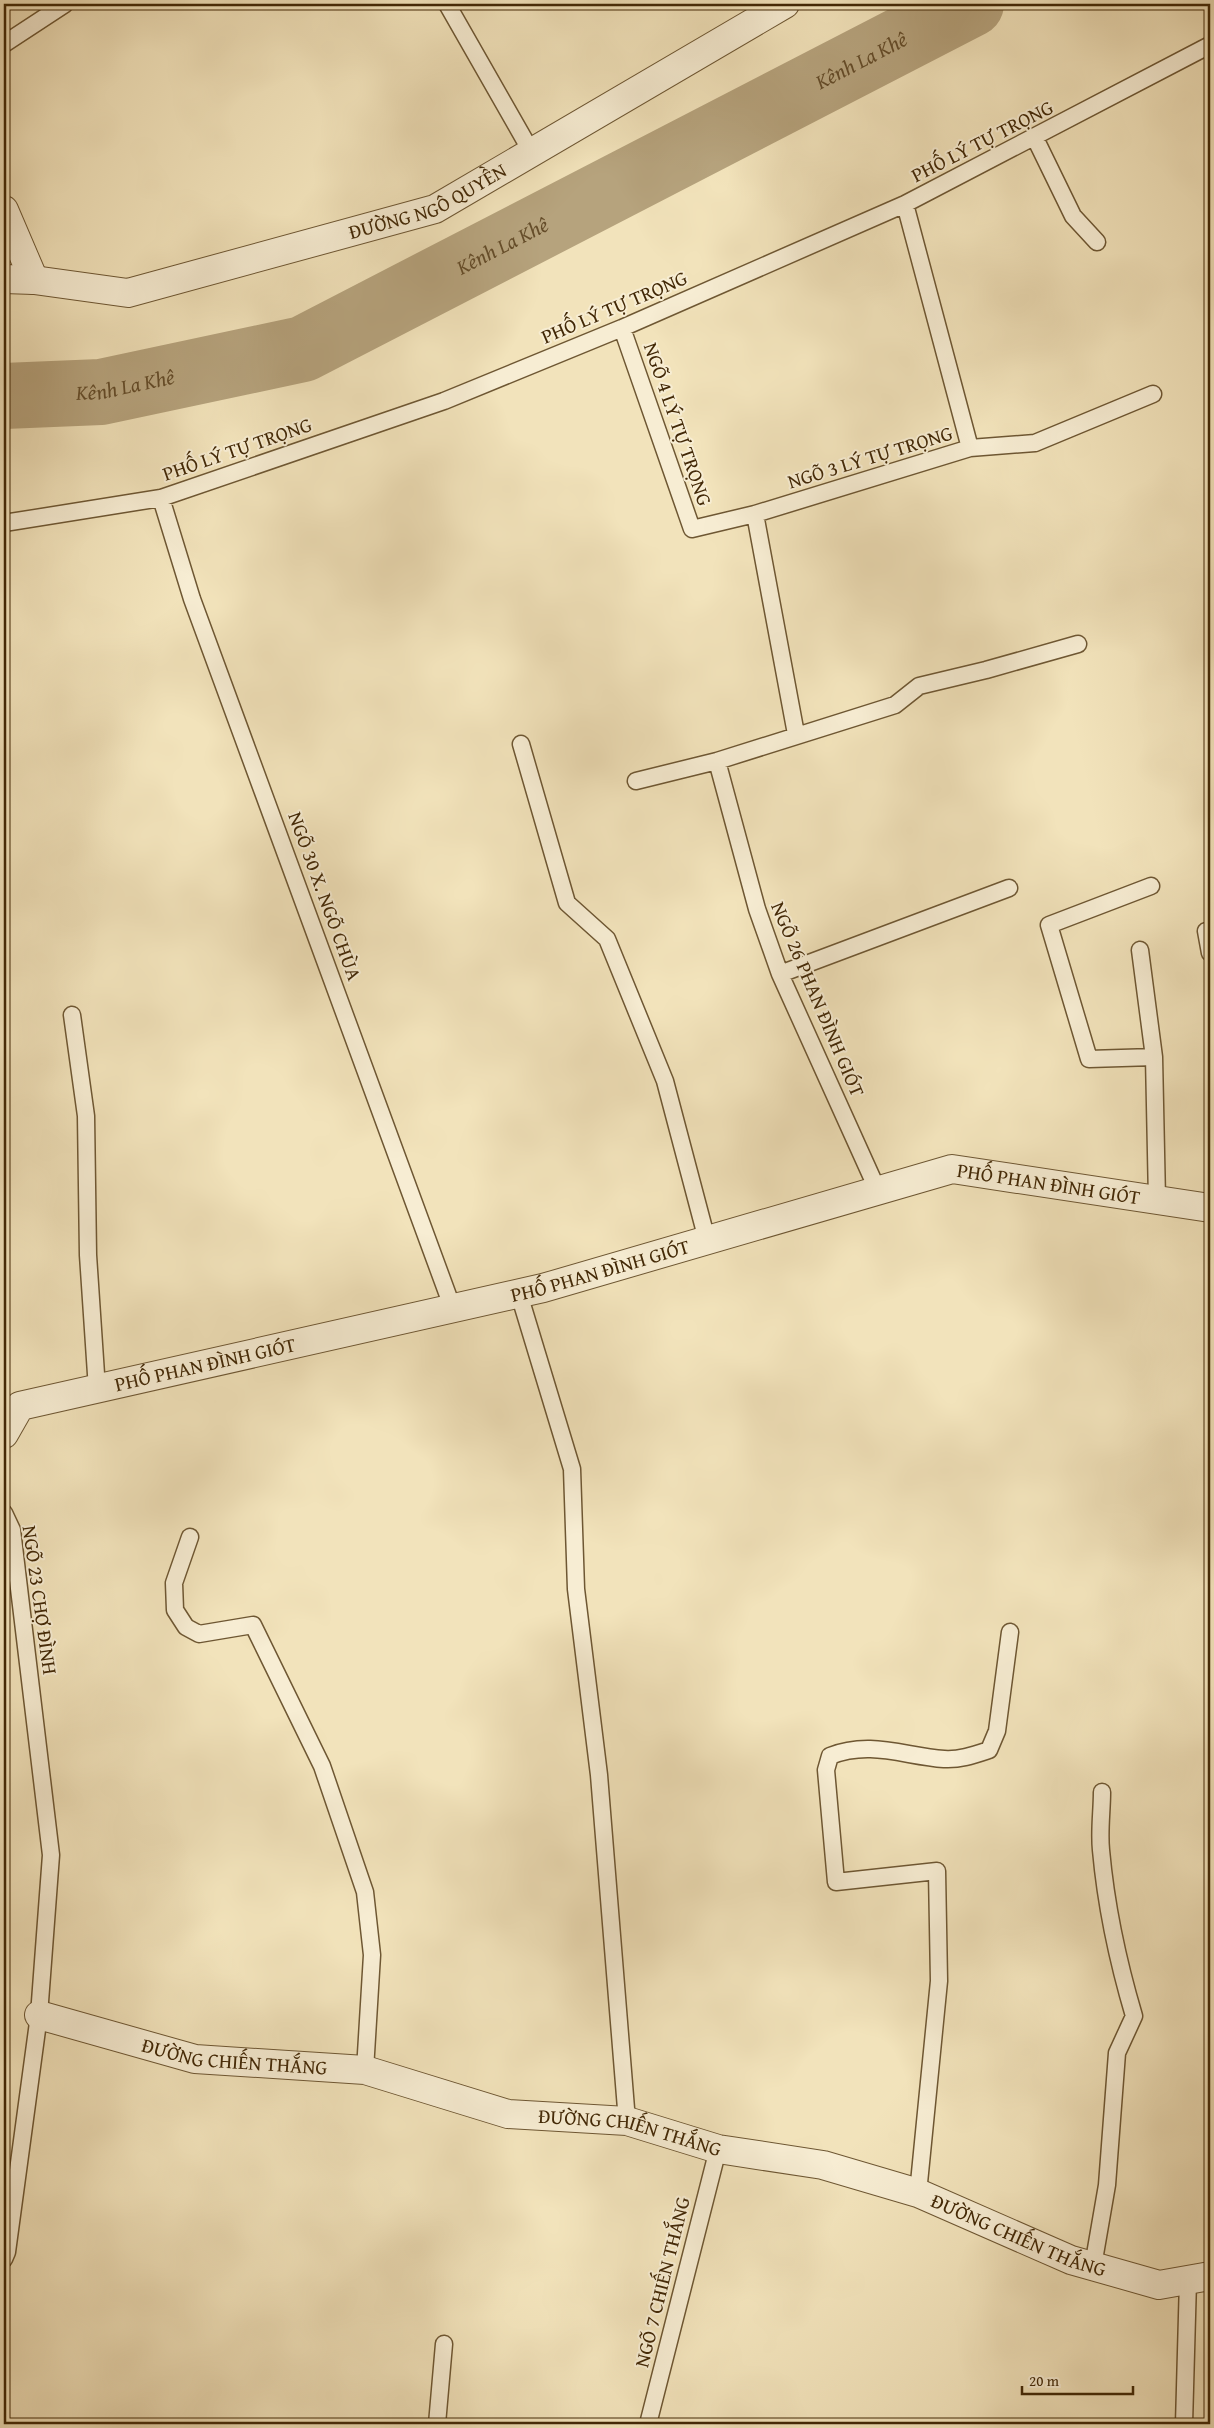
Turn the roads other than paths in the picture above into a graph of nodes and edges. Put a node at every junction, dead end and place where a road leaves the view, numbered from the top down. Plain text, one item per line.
1 (65, 4) edge
2 (447, 4) edge
3 (785, 4) edge
4 (4, 44) edge
5 (1210, 45) edge
6 (1035, 138) junction
7 (532, 153) junction
8 (905, 204) junction
9 (4, 210) edge
10 (1097, 242) dead end
11 (4, 279) edge
12 (34, 280) junction
13 (622, 328) junction
14 (1153, 394) dead end
15 (970, 448) junction
16 (161, 498) junction
17 (755, 514) junction
18 (4, 522) edge
19 (1078, 644) dead end
20 (796, 734) junction
21 (521, 744) dead end
22 (717, 761) junction
23 (636, 781) dead end
24 (1151, 886) dead end
25 (1009, 888) dead end
26 (1206, 931) dead end
27 (1140, 950) dead end
28 (1210, 953) edge
29 (780, 974) junction
30 (72, 1015) dead end
31 (1154, 1057) junction
32 (878, 1191) junction
33 (1158, 1200) junction
34 (1210, 1208) edge
35 (708, 1240) junction
36 (519, 1294) junction
37 (453, 1309) junction
38 (97, 1389) junction
39 (4, 1434) edge
40 (4, 1513) edge
41 (190, 1538) dead end
42 (1010, 1632) dead end
43 (1102, 1792) dead end
44 (39, 2014) junction
45 (364, 2070) junction
46 (627, 2121) junction
47 (718, 2149) junction
48 (918, 2193) junction
49 (5, 2254) edge
50 (1093, 2266) junction
51 (1199, 2278) edge
52 (444, 2344) dead end
53 (437, 2424) edge
54 (648, 2424) edge
55 (1184, 2424) edge

1 - 4 lane
2 - 7 lane
3 - 7 street, ĐƯỜNG NGÔ QUYỀN
5 - 6 lane, PHỐ LÝ TỰ TRỌNG
6 - 8 lane, PHỐ LÝ TỰ TRỌNG
6 - 10 lane
7 - 12 street, ĐƯỜNG NGÔ QUYỀN
8 - 13 lane, PHỐ LÝ TỰ TRỌNG
8 - 15 lane, NGÕ 3 LÝ TỰ TRỌNG
9 - 12 street
11 - 12 street, ĐƯỜNG NGÔ QUYỀN
13 - 16 lane, PHỐ LÝ TỰ TRỌNG
13 - 17 lane, NGÕ 4 LÝ TỰ TRỌNG
14 - 15 lane
15 - 17 lane, NGÕ 3 LÝ TỰ TRỌNG
16 - 18 lane, PHỐ LÝ TỰ TRỌNG
16 - 37 lane, NGÕ 30 X. NGÕ CHÙA
17 - 20 lane
19 - 20 lane
20 - 22 lane
21 - 35 lane
22 - 23 lane
22 - 29 lane, NGÕ 26 PHAN ĐÌNH GIÓT
24 - 31 lane
25 - 29 lane
26 - 28 lane
27 - 31 lane
29 - 32 lane, NGÕ 26 PHAN ĐÌNH GIÓT
30 - 38 lane
31 - 33 lane
32 - 33 street, PHỐ PHAN ĐÌNH GIÓT
32 - 35 street, PHỐ PHAN ĐÌNH GIÓT
33 - 34 street, PHỐ PHAN ĐÌNH GIÓT
35 - 36 street, PHỐ PHAN ĐÌNH GIÓT
36 - 37 street, PHỐ PHAN ĐÌNH GIÓT
36 - 46 lane
37 - 38 street, PHỐ PHAN ĐÌNH GIÓT
38 - 39 street, PHỐ PHAN ĐÌNH GIÓT
40 - 44 lane, NGÕ 23 CHỢ ĐÌNH
41 - 45 lane
42 - 48 lane
43 - 50 lane
44 - 45 street, ĐƯỜNG CHIẾN THẮNG
44 - 49 lane, NGÕ 23 CHỢ ĐÌNH
45 - 46 street, ĐƯỜNG CHIẾN THẮNG
46 - 47 street, ĐƯỜNG CHIẾN THẮNG
47 - 48 street, ĐƯỜNG CHIẾN THẮNG
47 - 54 lane, NGÕ 7 CHIẾN THẮNG
48 - 50 street, ĐƯỜNG CHIẾN THẮNG
50 - 51 street, ĐƯỜNG CHIẾN THẮNG
51 - 55 lane
52 - 53 lane

